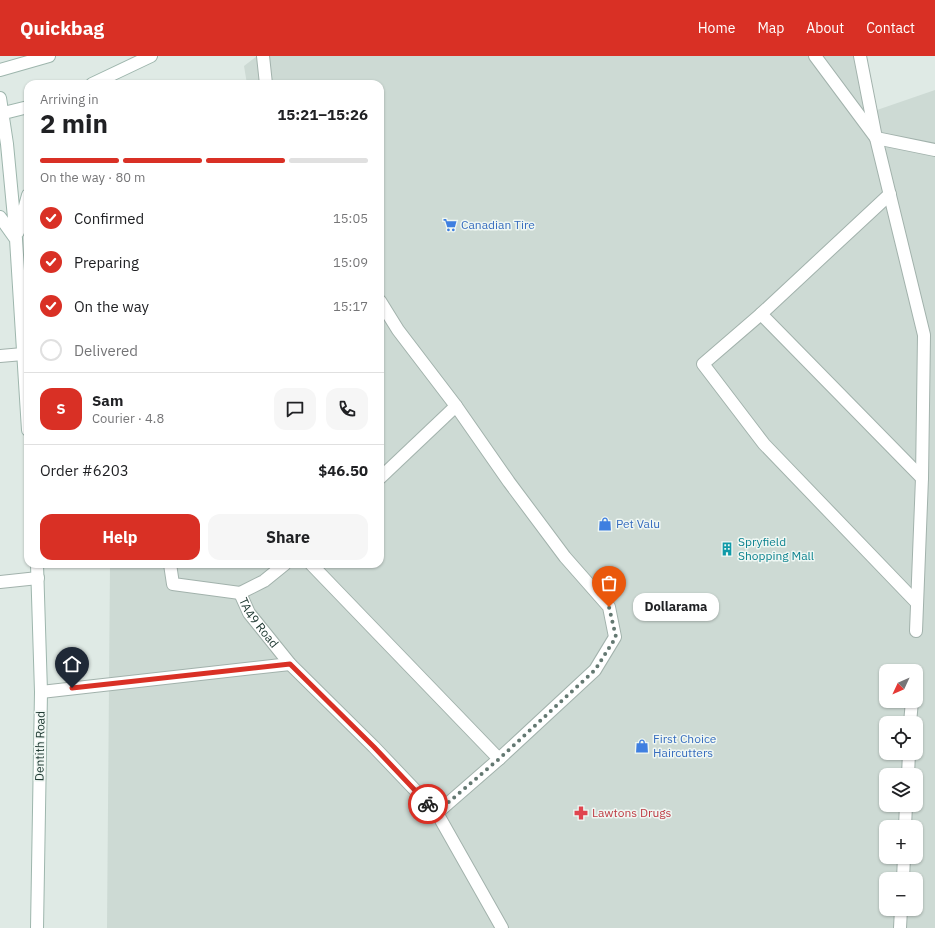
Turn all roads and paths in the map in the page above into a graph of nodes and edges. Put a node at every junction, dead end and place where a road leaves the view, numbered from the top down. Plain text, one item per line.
1 (49, 56) edge
2 (151, 56) edge
3 (263, 56) edge
4 (815, 56) edge
5 (860, 56) edge
6 (0, 70) edge
7 (100, 80) edge
8 (266, 80) edge
9 (0, 98) edge
10 (24, 108) edge
11 (1, 114) edge
12 (876, 138) junction
13 (935, 150) edge
14 (890, 194) junction
15 (24, 210) edge
16 (0, 217) edge
17 (16, 239) junction
18 (384, 307) edge
19 (761, 314) junction
20 (23, 354) junction
21 (0, 356) edge
22 (24, 369) edge
23 (456, 406) junction
24 (384, 474) edge
25 (922, 478) junction
26 (37, 568) edge
27 (171, 568) edge
28 (280, 568) edge
29 (315, 568) edge
30 (38, 578) junction
31 (0, 582) edge
32 (240, 593) junction
33 (917, 603) junction
34 (916, 631) dead end
35 (290, 664) junction
36 (41, 692) junction
37 (499, 759) junction
38 (436, 813) junction
39 (901, 916) edge
40 (37, 928) edge
41 (502, 928) edge
42 (900, 928) edge

1 - 6 main road
2 - 7 main road
3 - 8 main road
4 - 12 main road
5 - 12 main road
9 - 11 main road
10 - 11 main road
11 - 17 main road
12 - 13 main road
12 - 14 main road
14 - 19 main road
14 - 25 main road
15 - 17 main road
16 - 17 main road
17 - 20 main road
18 - 23 main road
19 - 25 main road
19 - 33 main road
20 - 21 main road
20 - 22 main road
23 - 24 main road
23 - 37 main road
25 - 33 main road
26 - 30 main road, Dentith Road
27 - 32 main road
28 - 32 main road, TA49 Road
29 - 37 main road
30 - 31 main road
30 - 36 main road, Dentith Road
32 - 35 main road, TA49 Road
33 - 34 main road
35 - 36 main road, TA49 Road
35 - 38 main road
36 - 40 main road, Dentith Road
37 - 38 main road
38 - 41 main road
39 - 42 main road

